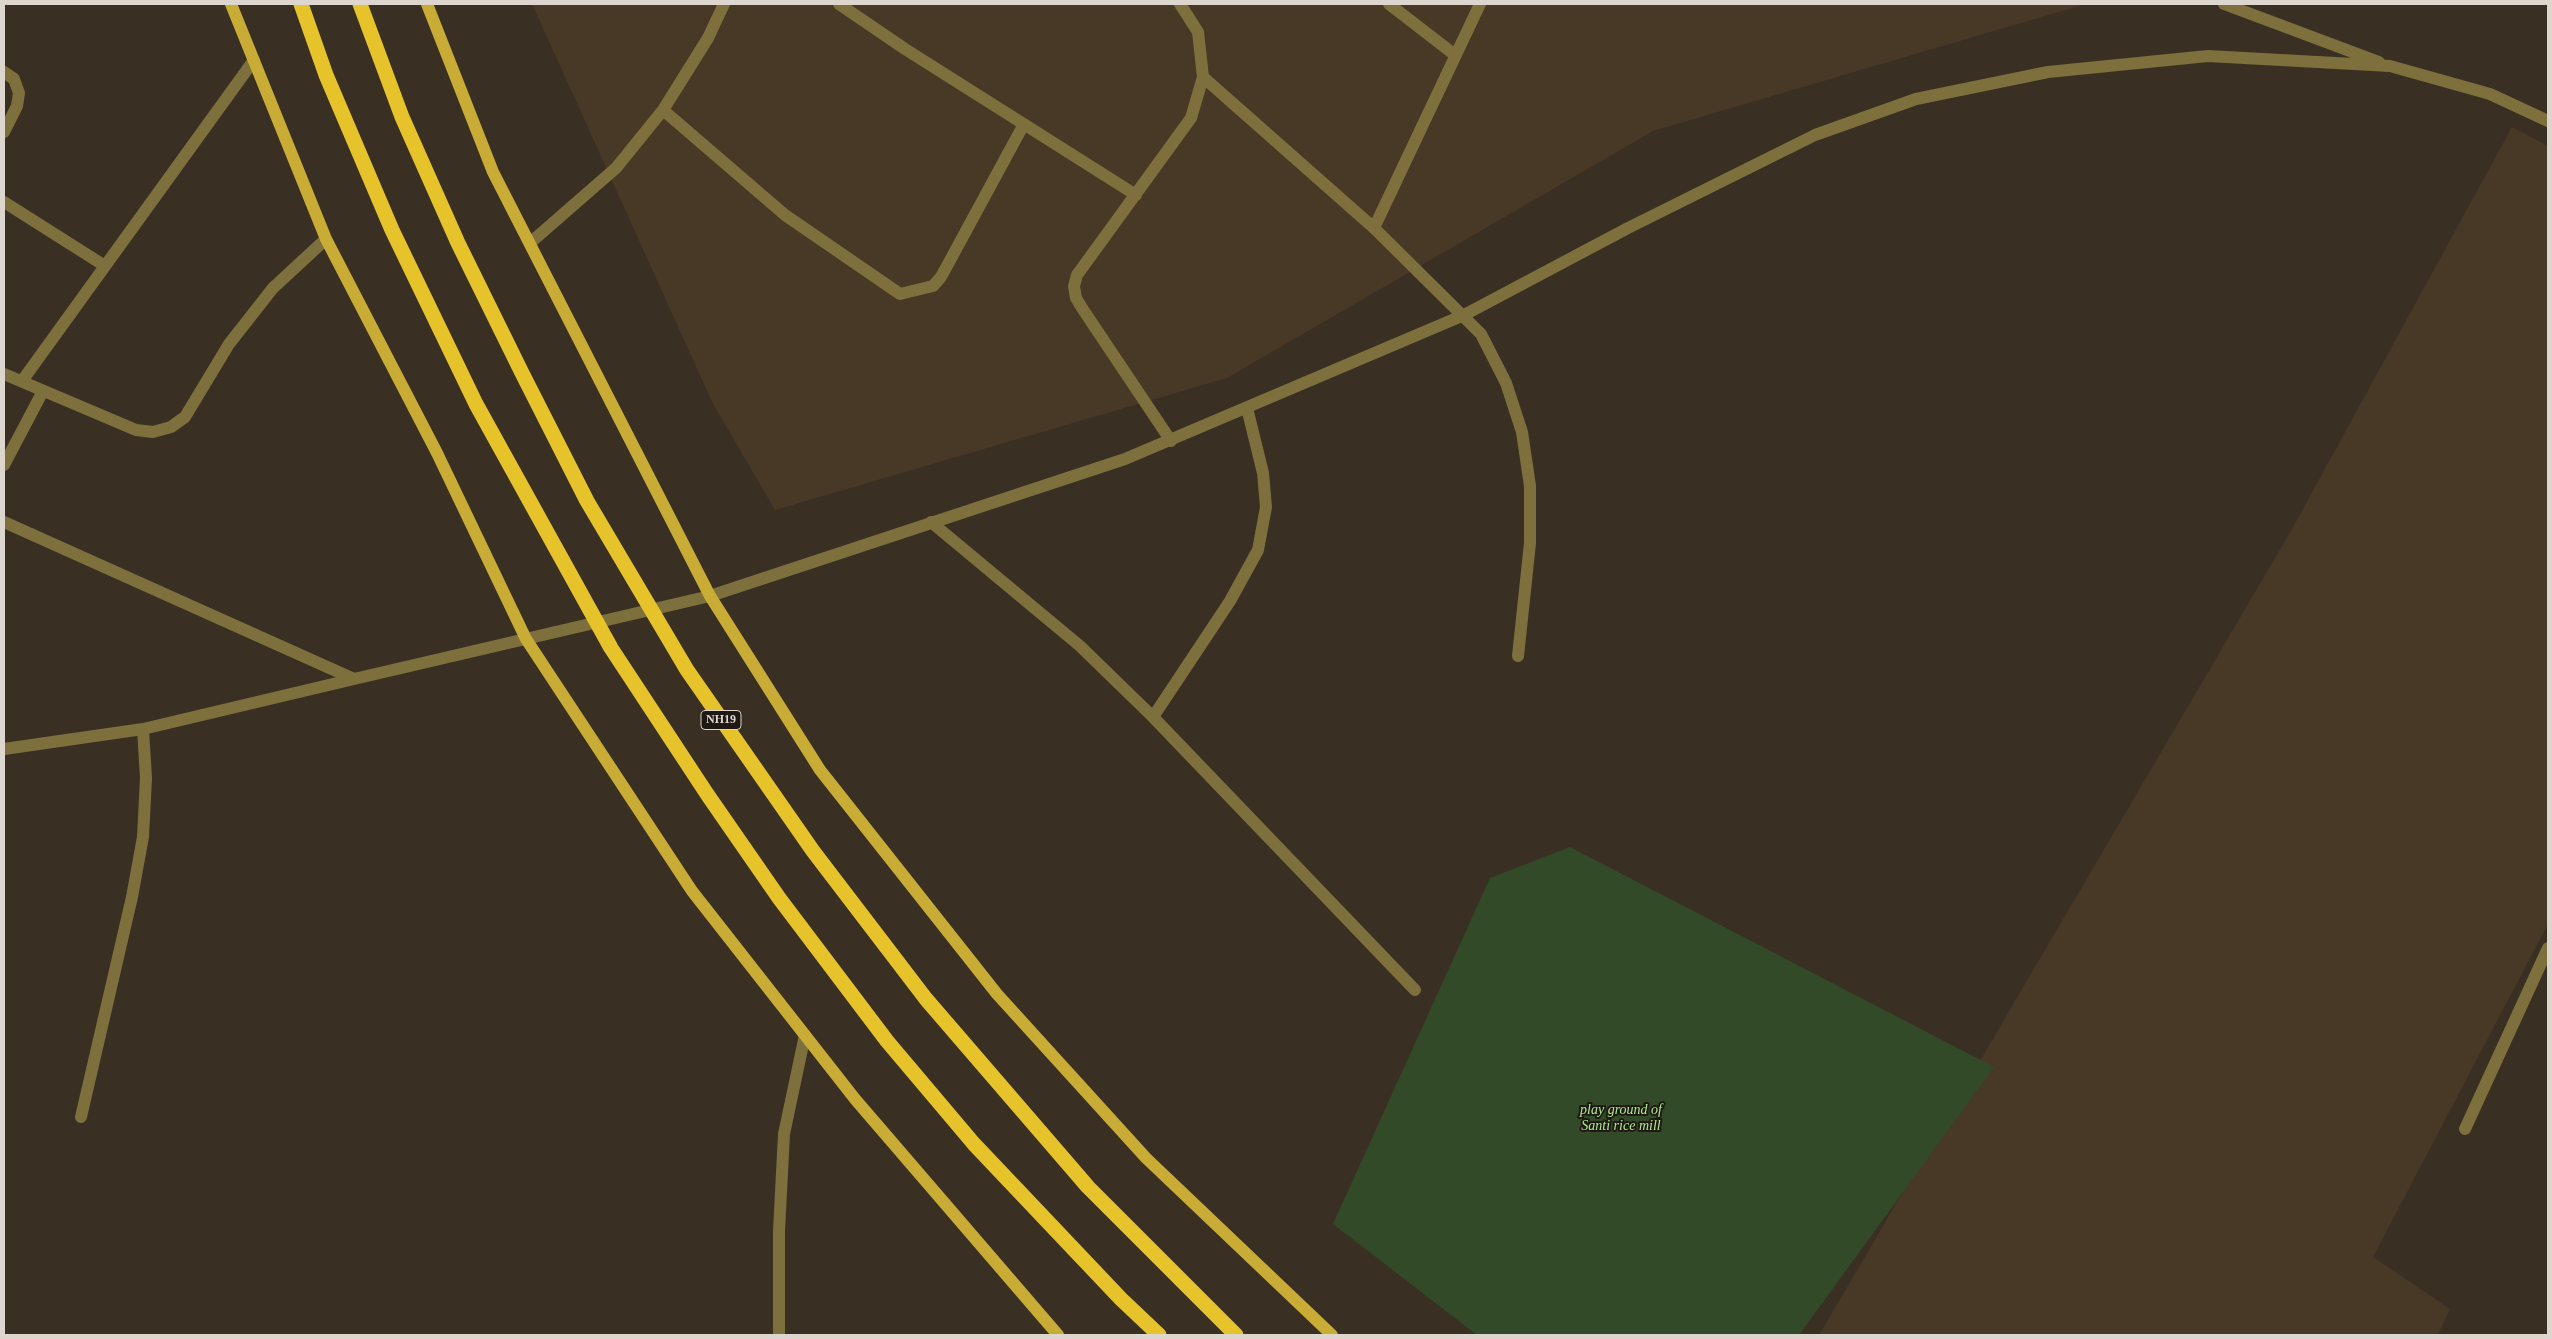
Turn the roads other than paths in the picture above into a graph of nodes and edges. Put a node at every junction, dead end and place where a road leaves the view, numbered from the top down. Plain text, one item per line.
1 (231, 4) edge
2 (300, 4) edge
3 (360, 4) edge
4 (427, 4) edge
5 (724, 4) edge
6 (839, 4) edge
7 (1180, 4) edge
8 (1389, 4) edge
9 (1480, 4) edge
10 (2224, 4) edge
11 (1455, 55) junction
12 (254, 60) junction
13 (2390, 66) junction
14 (4, 72) edge
15 (1203, 77) junction
16 (663, 110) junction
17 (2548, 121) edge
18 (1024, 124) junction
19 (4, 132) edge
20 (1136, 194) junction
21 (4, 202) edge
22 (1374, 228) junction
23 (326, 240) junction
24 (530, 243) junction
25 (105, 266) junction
26 (1464, 315) junction
27 (4, 374) edge
28 (22, 382) junction
29 (43, 390) junction
30 (1246, 408) junction
31 (1171, 441) junction
32 (4, 465) edge
33 (4, 522) edge
34 (931, 522) junction
35 (710, 596) junction
36 (526, 639) junction
37 (1518, 656) dead end
38 (354, 679) junction
39 (1153, 717) junction
40 (143, 729) junction
41 (4, 749) edge
42 (2548, 948) edge
43 (1415, 990) dead end
44 (805, 1035) junction
45 (81, 1117) dead end
46 (2466, 1129) dead end
47 (779, 1335) edge
48 (1058, 1335) edge
49 (1159, 1335) edge
50 (1236, 1335) edge
51 (1332, 1335) edge

1 - 12 main road
2 - 49 highway, bridge
3 - 50 highway, NH19, bridge
4 - 24 main road
5 - 16 street
6 - 18 street
7 - 15 street
8 - 11 street
9 - 11 street
10 - 13 street
11 - 22 street
12 - 23 main road
12 - 25 street
13 - 17 street
13 - 26 street
14 - 19 street
15 - 20 street
15 - 22 street
16 - 18 street
16 - 24 street
18 - 20 street
20 - 31 street
21 - 25 street
22 - 26 street
23 - 29 street
23 - 36 main road
24 - 35 main road
25 - 28 street
26 - 30 street
26 - 37 street
27 - 28 street
28 - 29 street
29 - 32 street
30 - 31 street
30 - 39 street
31 - 34 street
33 - 38 street
34 - 35 street
34 - 39 street
35 - 36 street
35 - 51 main road
36 - 38 street
36 - 44 main road
38 - 40 street
39 - 43 street
40 - 41 street
40 - 45 street
42 - 46 street
44 - 47 street
44 - 48 main road

